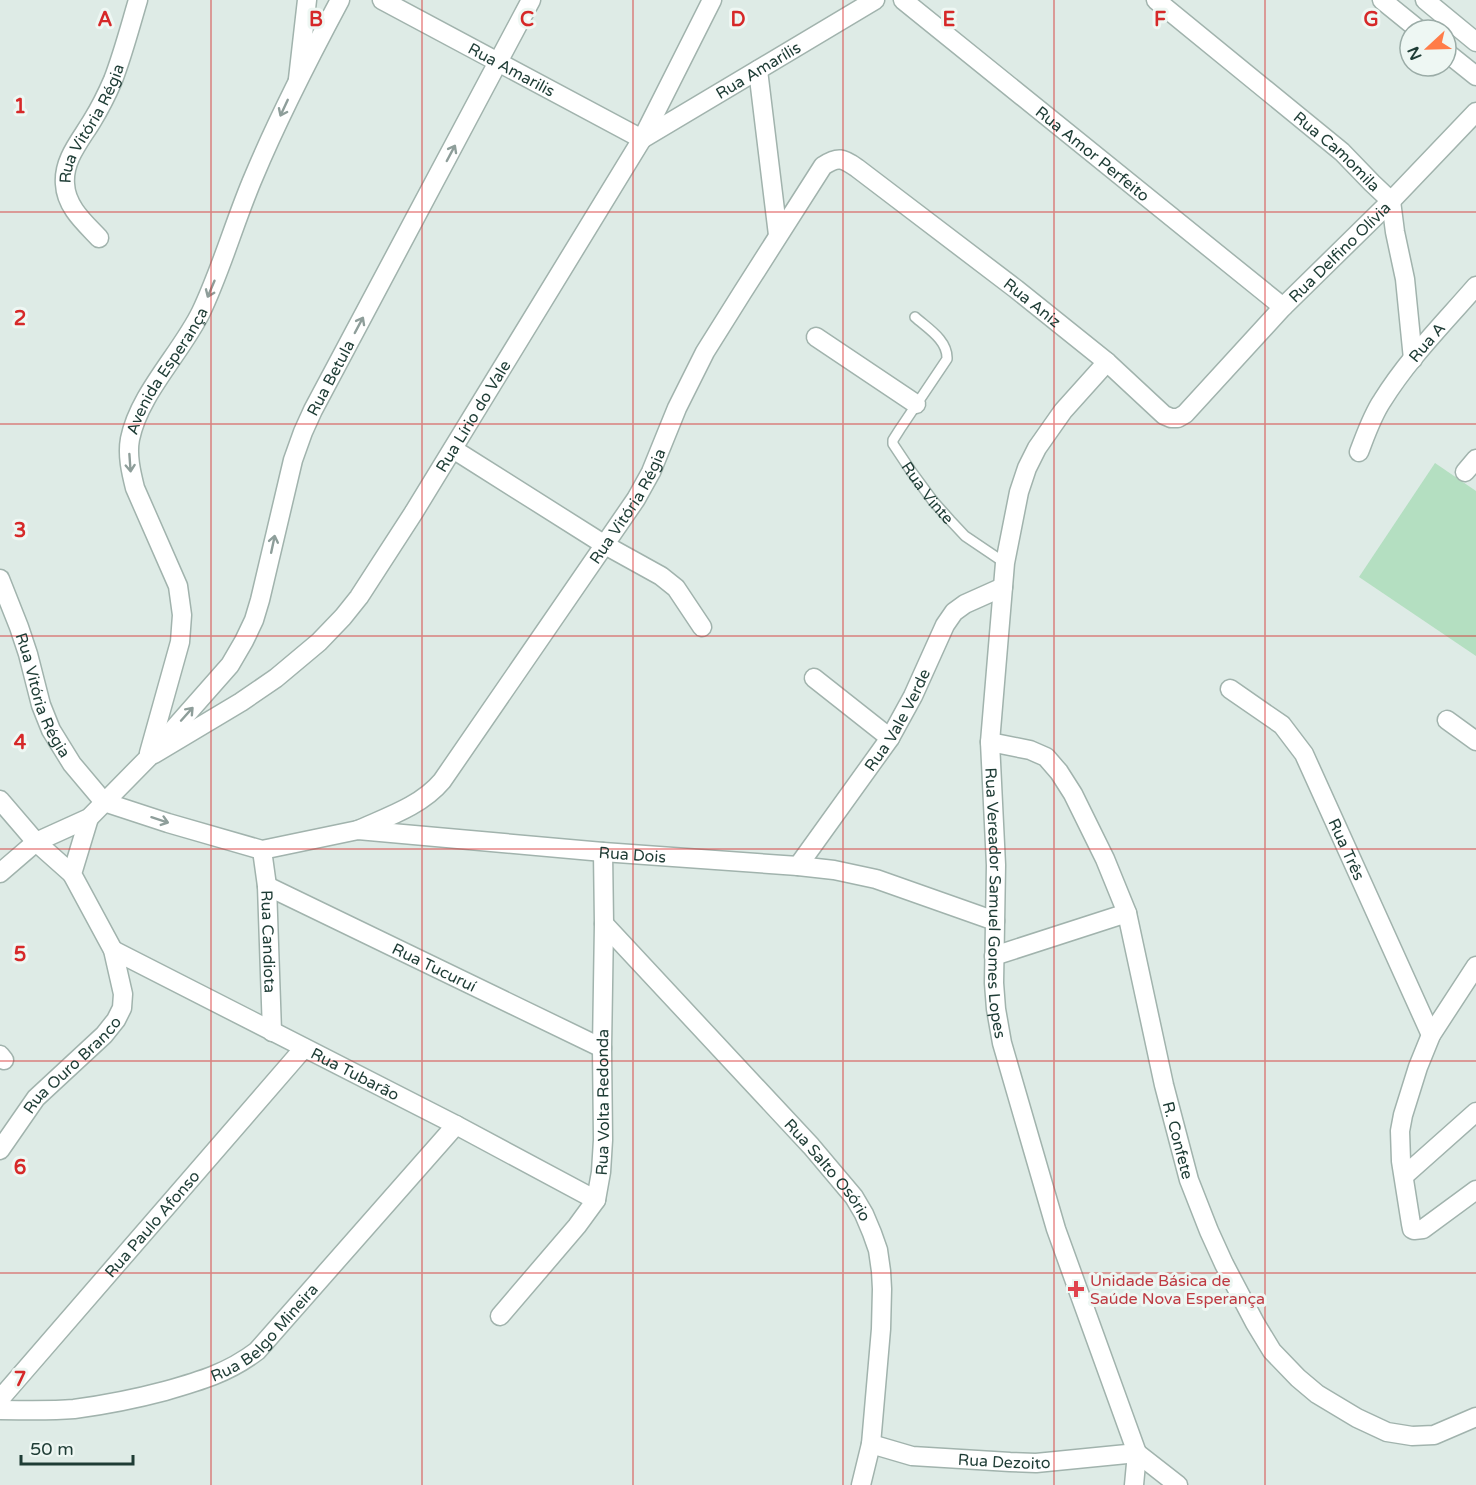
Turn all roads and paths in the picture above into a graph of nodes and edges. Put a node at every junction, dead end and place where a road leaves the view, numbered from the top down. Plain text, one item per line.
1 (138, 0) edge
2 (308, 0) edge
3 (340, 0) edge
4 (382, 0) edge
5 (531, 0) edge
6 (712, 0) edge
7 (903, 0) edge
8 (1156, 0) edge
9 (1382, 0) edge
10 (1425, 0) edge
11 (865, 3) edge
12 (1404, 18) edge
13 (1476, 42) edge
14 (1458, 62) edge
15 (499, 63) junction
16 (758, 70) junction
17 (1476, 76) edge
18 (298, 79) junction
19 (1476, 112) edge
20 (642, 139) junction
21 (857, 168) joint
22 (1391, 201) junction
23 (778, 235) junction
24 (99, 238) dead end
25 (1476, 286) edge
26 (1283, 307) junction
27 (915, 317) dead end
28 (816, 337) dead end
29 (1413, 359) junction
30 (1107, 362) junction
31 (1203, 396) joint
32 (916, 404) junction
33 (453, 449) junction
34 (1359, 452) dead end
35 (605, 544) junction
36 (1005, 563) junction
37 (0, 579) edge
38 (1003, 587) junction
39 (702, 627) dead end
40 (814, 678) dead end
41 (1230, 689) dead end
42 (1447, 720) dead end
43 (890, 738) junction
44 (1476, 741) edge
45 (990, 742) junction
46 (148, 758) junction
47 (0, 800) edge
48 (104, 802) junction
49 (89, 818) junction
50 (358, 830) junction
51 (36, 842) junction
52 (262, 850) junction
53 (603, 852) junction
54 (798, 866) junction
55 (0, 873) edge
56 (72, 874) junction
57 (267, 886) junction
58 (1127, 913) junction
59 (996, 921) junction
60 (604, 924) junction
61 (113, 950) junction
62 (994, 956) junction
63 (1476, 966) edge
64 (272, 1032) junction
65 (1431, 1035) junction
66 (304, 1048) junction
67 (602, 1048) junction
68 (1476, 1112) edge
69 (456, 1125) junction
70 (0, 1150) edge
71 (1404, 1176) junction
72 (1476, 1190) edge
73 (596, 1200) junction
74 (500, 1316) dead end
75 (0, 1399) edge
76 (0, 1410) edge
77 (1476, 1417) edge
78 (871, 1444) junction
79 (1137, 1453) junction
80 (861, 1485) edge
81 (1134, 1485) edge
82 (1178, 1485) edge

1 - 24 street, Rua Vitória Régia
2 - 18 street
3 - 18 street, Avenida Esperança
4 - 15 street, Rua Amarilis
5 - 15 street, Rua Betula
6 - 20 street, Rua Lírio do Vale
7 - 26 street, Rua Amor Perfeito
8 - 22 street, Rua Camomila
9 - 12 street
10 - 13 street
11 - 16 street, Rua Amarílis
14 - 17 street
15 - 20 street, Rua Amarilis
46 -> 15 street, Rua Betula
16 - 20 street, Rua Amarílis
16 - 23 street
18 -> 46 street, Avenida Esperança
19 - 22 street, Rua Delfino Olívia
20 - 33 street, Rua Lírio do Vale
21 - 23 street, Rua Vitória Régia
21 - 30 street, Rua Aniz
22 - 26 street, Rua Delfino Olívia
22 - 29 street, Rua Camomila
23 - 35 street, Rua Vitória Régia
25 - 29 street, Rua A
26 - 31 street, Rua Delfino Olívia
27 - 32 lane, Rua Vinte
28 - 32 street
29 - 34 street, Rua A
30 - 31 street, Rua Aniz
30 - 36 street, Rua Vereador Samuel Gomes Lopes
32 - 36 lane, Rua Vinte
33 - 35 street
33 - 46 street, Rua Lírio do Vale
35 - 39 street
35 - 50 street, Rua Vitória Régia
36 - 38 street, Rua Vereador Samuel Gomes Lopes
37 - 48 street, Rua Vitória Régia
38 - 43 street, Rua Vale Verde
38 - 45 street, Rua Vereador Samuel Gomes Lopes
40 - 43 street
41 - 65 street, Rua Três
42 - 44 street
43 - 54 street, Rua Vale Verde
45 - 58 street, R. Confete
45 - 59 street, Rua Vereador Samuel Gomes Lopes
46 - 48 street
47 - 51 street, Rua Ouro Branco
48 - 49 street
48 -> 52 street
49 - 51 street
49 - 56 street
50 - 52 street, Rua Dois
50 - 53 street, Rua Dois
51 - 55 street
51 - 56 street, Rua Ouro Branco
52 - 57 street, Rua Candiota
53 - 54 street, Rua Dois
53 - 60 street, Rua Volta Redonda
54 - 59 street, Rua Dois
56 - 61 street, Rua Ouro Branco
57 - 64 street, Rua Candiota
57 - 67 street, Rua Tucuruí
58 - 62 street
58 - 77 street, R. Confete
59 - 62 street, Rua Vereador Samuel Gomes Lopes
60 - 67 street, Rua Volta Redonda
60 - 78 street, Rua Salto Osório
61 - 64 street, Rua Tubarão
61 - 70 street, Rua Ouro Branco
62 - 79 street, Rua Vereador Samuel Gomes Lopes
63 - 65 street
64 - 66 street, Rua Tubarão
65 - 71 street
66 - 69 street, Rua Tubarão
66 - 75 street, Rua Paulo Afonso
67 - 73 street, Rua Volta Redonda
68 - 71 street
69 - 73 street, Rua Tubarão
69 - 76 street, Rua Belgo Mineira
71 - 72 street
73 - 74 street, Rua Volta Redonda
78 - 79 street, Rua Dezoito
78 - 80 street, Rua Salto Osório
79 - 81 street
79 - 82 street

